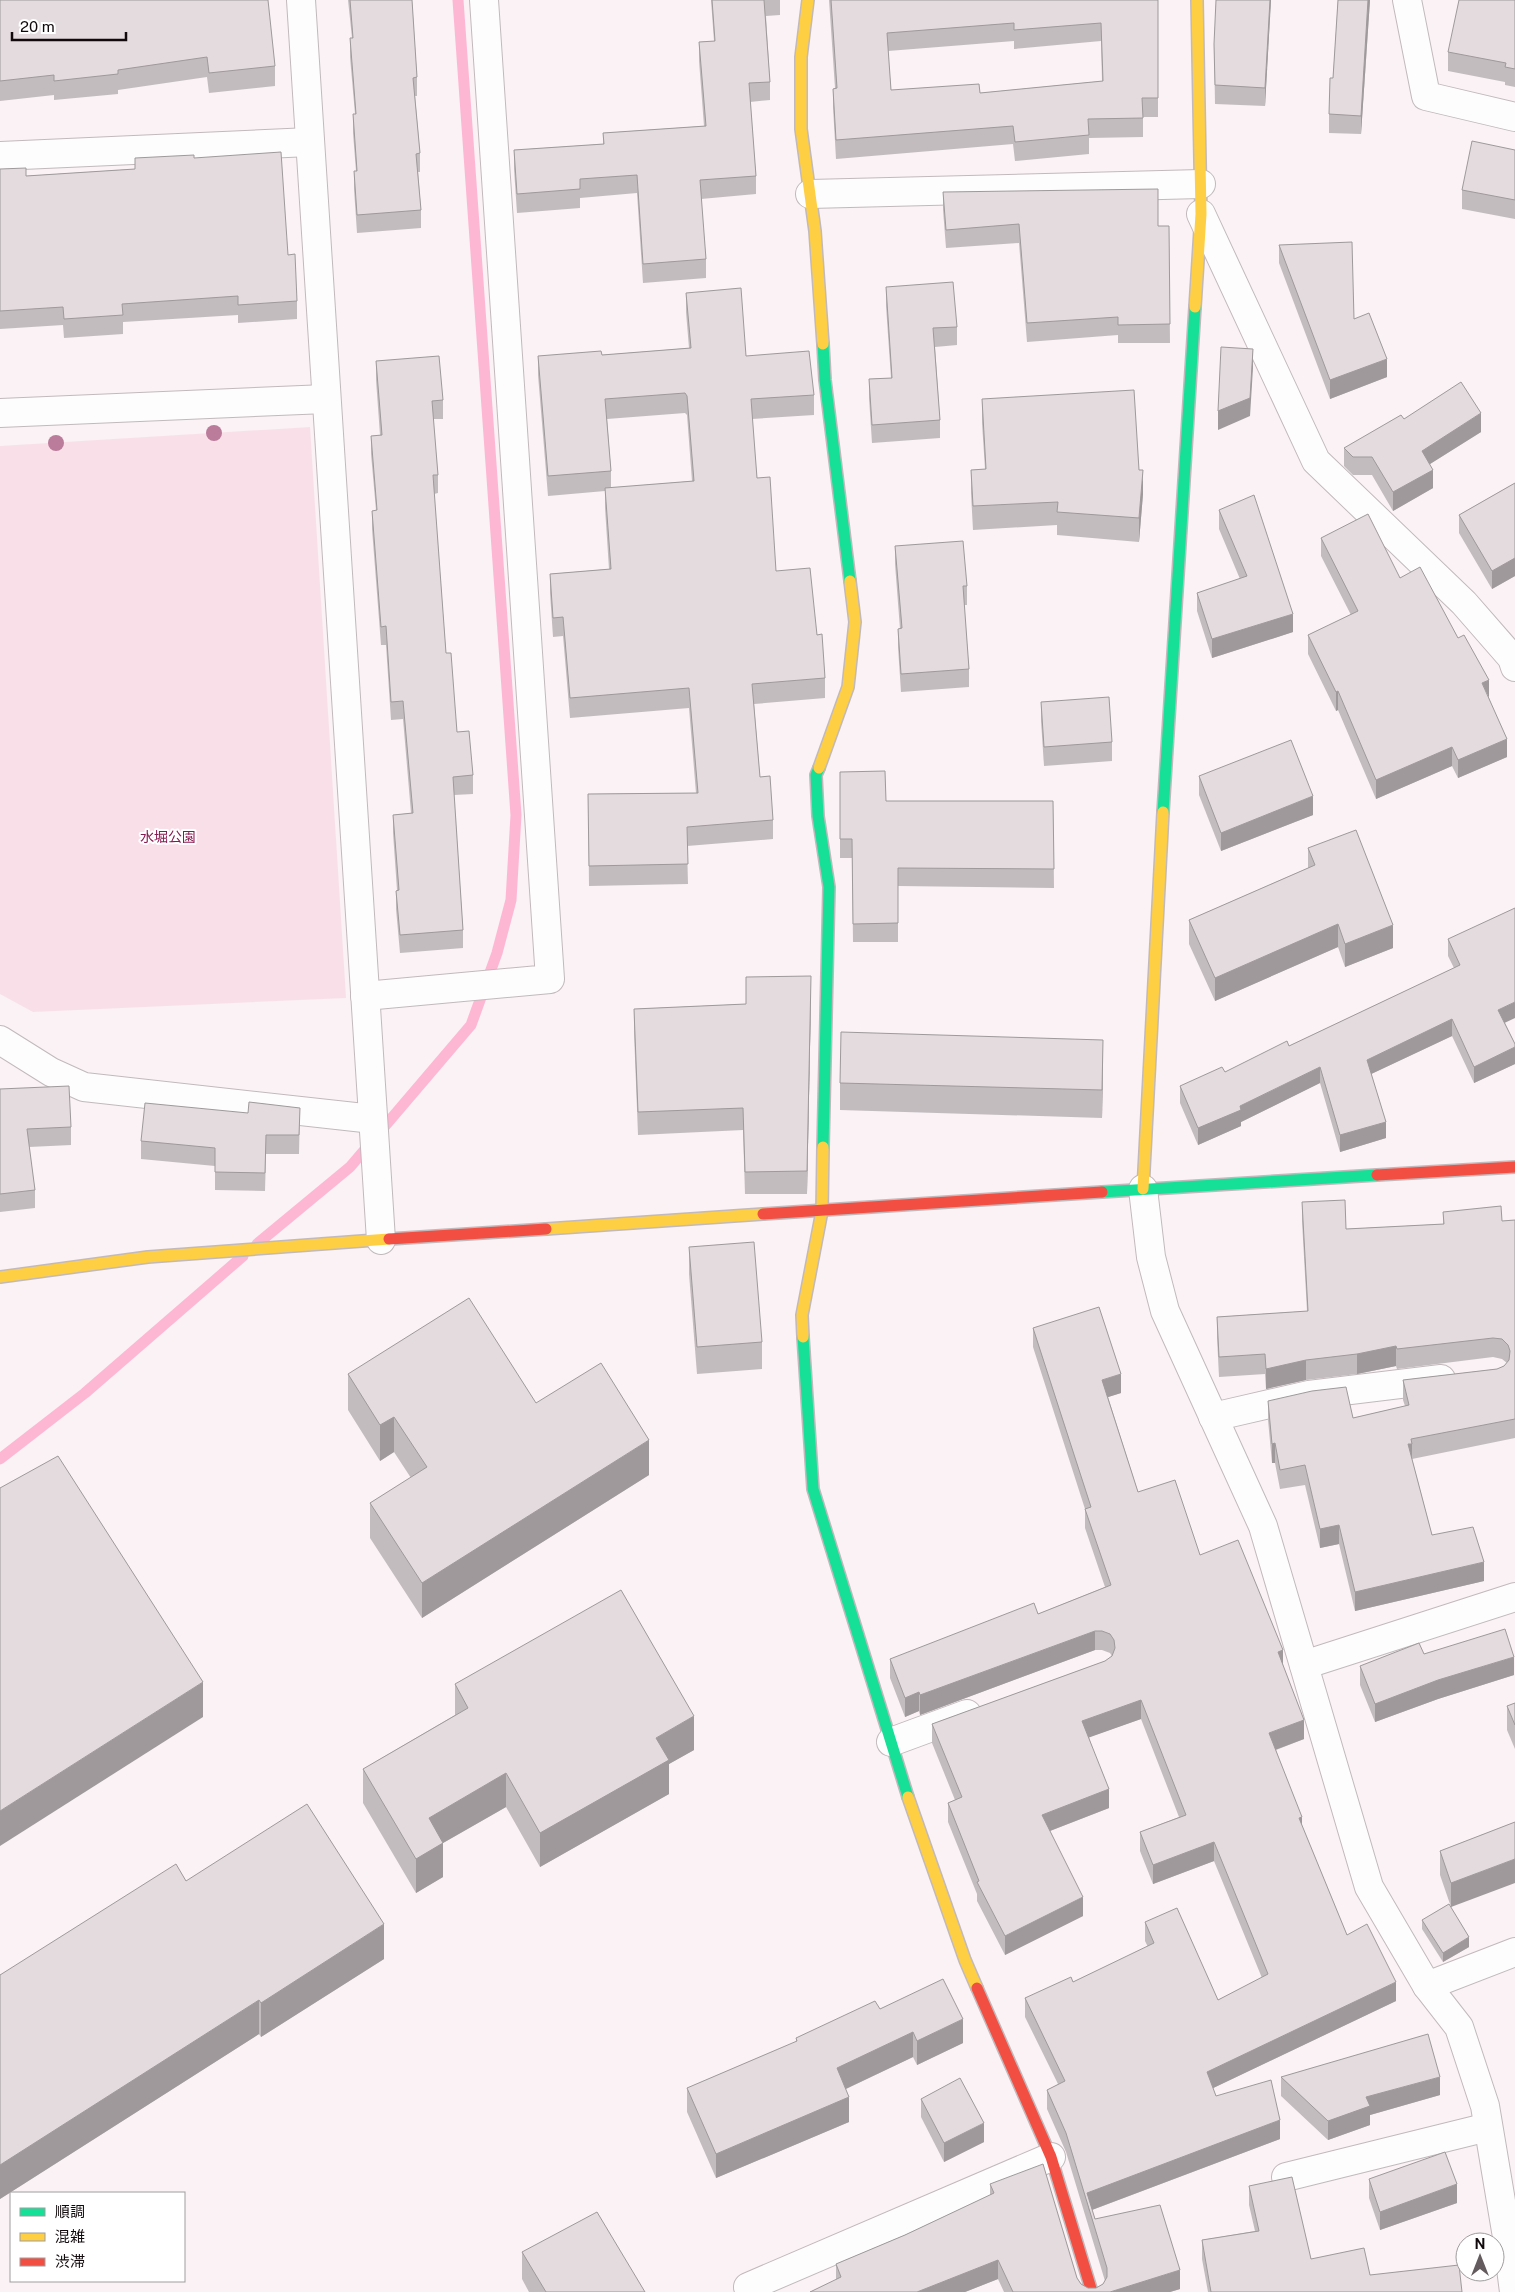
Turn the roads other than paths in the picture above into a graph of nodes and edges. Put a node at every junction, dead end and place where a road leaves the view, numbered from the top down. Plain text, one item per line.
1 (301, 0) edge
2 (484, 0) edge
3 (808, 0) edge
4 (1196, 0) edge
5 (1407, 0) edge
6 (1515, 117) edge
7 (310, 142) junction
8 (0, 156) edge
9 (1201, 184) junction
10 (810, 194) junction
11 (1201, 214) junction
12 (326, 399) junction
13 (0, 413) edge
14 (1515, 667) edge
15 (365, 996) junction
16 (0, 1040) edge
17 (373, 1119) junction
18 (1515, 1167) edge
19 (1143, 1189) junction
20 (822, 1211) junction
21 (381, 1240) junction
22 (0, 1277) edge
23 (1465, 1376) edge
24 (1214, 1416) junction
25 (1515, 1597) edge
26 (1304, 1665) junction
27 (991, 1705) edge
28 (891, 1742) junction
29 (1515, 1952) edge
30 (1427, 1986) junction
31 (1488, 2127) junction
32 (1051, 2157) junction
33 (1286, 2177) edge
34 (750, 2292) edge
35 (1092, 2292) edge
36 (1514, 2292) edge

1 - 7 street
2 - 15 street
3 - 10 street
4 - 9 street
5 - 6 street
7 - 8 street
7 - 12 street
9 - 10 street
9 - 11 street
10 - 20 street
11 - 14 street
11 - 19 street
12 - 13 street
12 - 15 street
15 - 17 street
16 - 17 street
17 - 21 street
18 - 19 street
19 - 20 street
19 - 24 street
20 - 21 street
20 - 28 street
21 - 22 street
23 - 24 street
24 - 26 street
25 - 26 street
26 - 30 street
27 - 28 street
28 - 32 street
29 - 30 street
30 - 31 street
31 - 33 street
31 - 36 street
32 - 34 street
32 - 35 street

